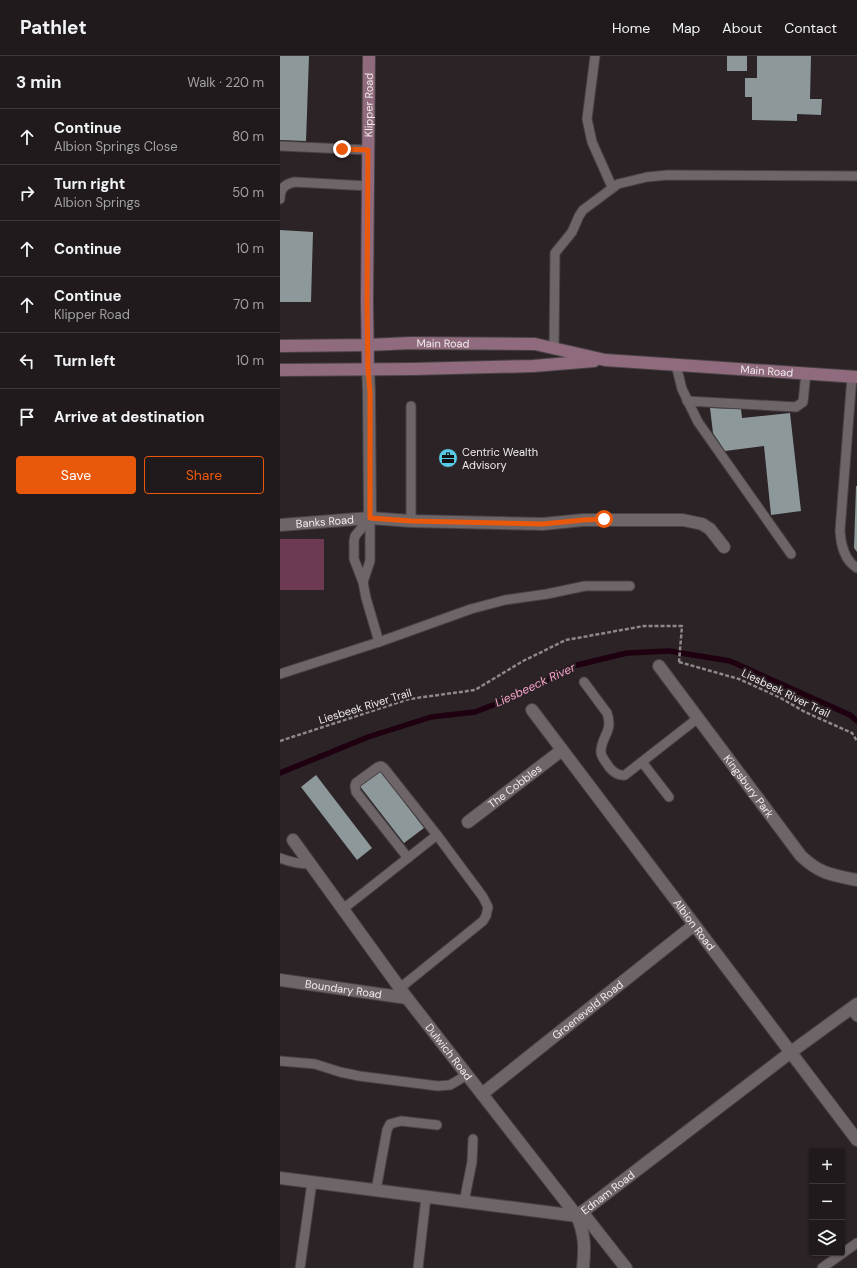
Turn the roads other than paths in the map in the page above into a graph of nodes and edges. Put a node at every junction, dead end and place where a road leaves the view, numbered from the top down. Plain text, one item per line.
1 (369, 56) edge
2 (595, 56) edge
3 (280, 146) edge
4 (368, 150) junction
5 (857, 176) edge
6 (368, 186) junction
7 (612, 187) junction
8 (280, 199) edge
9 (367, 345) junction
10 (280, 346) edge
11 (554, 349) junction
12 (605, 360) junction
13 (676, 365) junction
14 (368, 369) junction
15 (280, 370) edge
16 (806, 373) junction
17 (854, 376) edge
18 (687, 401) junction
19 (411, 406) dead end
20 (370, 518) junction
21 (411, 521) junction
22 (280, 525) edge
23 (724, 547) dead end
24 (791, 554) dead end
25 (857, 568) edge
26 (363, 582) junction
27 (630, 586) dead end
28 (379, 642) junction
29 (659, 666) dead end
30 (280, 674) edge
31 (584, 682) dead end
32 (532, 710) dead end
33 (698, 718) junction
34 (562, 750) junction
35 (642, 762) junction
36 (669, 797) dead end
37 (468, 822) dead end
38 (437, 835) junction
39 (293, 840) dead end
40 (280, 858) edge
41 (408, 858) junction
42 (310, 864) junction
43 (857, 880) edge
44 (343, 909) junction
45 (694, 925) junction
46 (280, 980) edge
47 (403, 993) junction
48 (855, 1010) edge
49 (791, 1052) junction
50 (280, 1061) edge
51 (467, 1075) junction
52 (482, 1094) junction
53 (436, 1126) dead end
54 (473, 1139) dead end
55 (857, 1140) edge
56 (280, 1178) edge
57 (312, 1182) junction
58 (376, 1190) junction
59 (426, 1197) junction
60 (464, 1202) junction
61 (580, 1214) junction
62 (857, 1243) edge
63 (300, 1268) edge
64 (418, 1268) edge
65 (583, 1268) edge
66 (626, 1268) edge
67 (822, 1268) edge

1 - 4 main road, Klipper Road
2 - 7 lane
3 - 4 lane
4 - 6 main road, Klipper Road
5 - 7 lane
6 - 8 lane
6 - 9 main road, Klipper Road
7 - 11 lane
9 - 10 main road, Main Road
9 - 11 main road, Main Road
9 - 14 main road, Klipper Road
11 - 12 main road, Main Road
12 - 13 main road, Main Road
12 - 14 main road, Main Road
13 - 16 main road, Main Road
13 - 18 lane
14 - 15 main road, Main Road
14 - 20 street
16 - 17 main road, Main Road
16 - 18 lane
17 - 25 lane
18 - 24 lane
19 - 21 lane
20 - 21 street, Banks Road
20 - 22 street, Banks Road
20 - 26 lane
20 - 26 lane
21 - 23 street, Banks Road
26 - 28 lane
27 - 28 lane
28 - 30 lane
29 - 33 street, Kingsbury Park
31 - 35 lane
32 - 34 street, Albion Road
33 - 35 lane
33 - 43 street, Kingsbury Park
34 - 37 street, The Cobbles
34 - 45 street, Albion Road
35 - 36 lane
38 - 41 lane
38 - 41 lane
38 - 47 lane
39 - 42 street, Dulwich Road
40 - 42 lane
41 - 44 lane
42 - 44 street, Dulwich Road
44 - 47 street, Dulwich Road
45 - 49 street, Albion Road
45 - 52 street, Groeneveld Road
46 - 47 street, Boundary Road
47 - 51 street, Dulwich Road
48 - 49 street, Ednam Road
49 - 55 street, Albion Road
49 - 61 street, Ednam Road
50 - 51 lane
51 - 52 street, Dulwich Road
52 - 61 street, Dulwich Road
53 - 58 lane
54 - 60 lane
56 - 57 street, Ednam Road
57 - 58 street, Ednam Road
57 - 63 lane
58 - 59 street, Ednam Road
59 - 60 street, Ednam Road
59 - 64 lane
60 - 61 street, Ednam Road
61 - 65 street, Dulwich Road
61 - 66 street
62 - 67 lane

